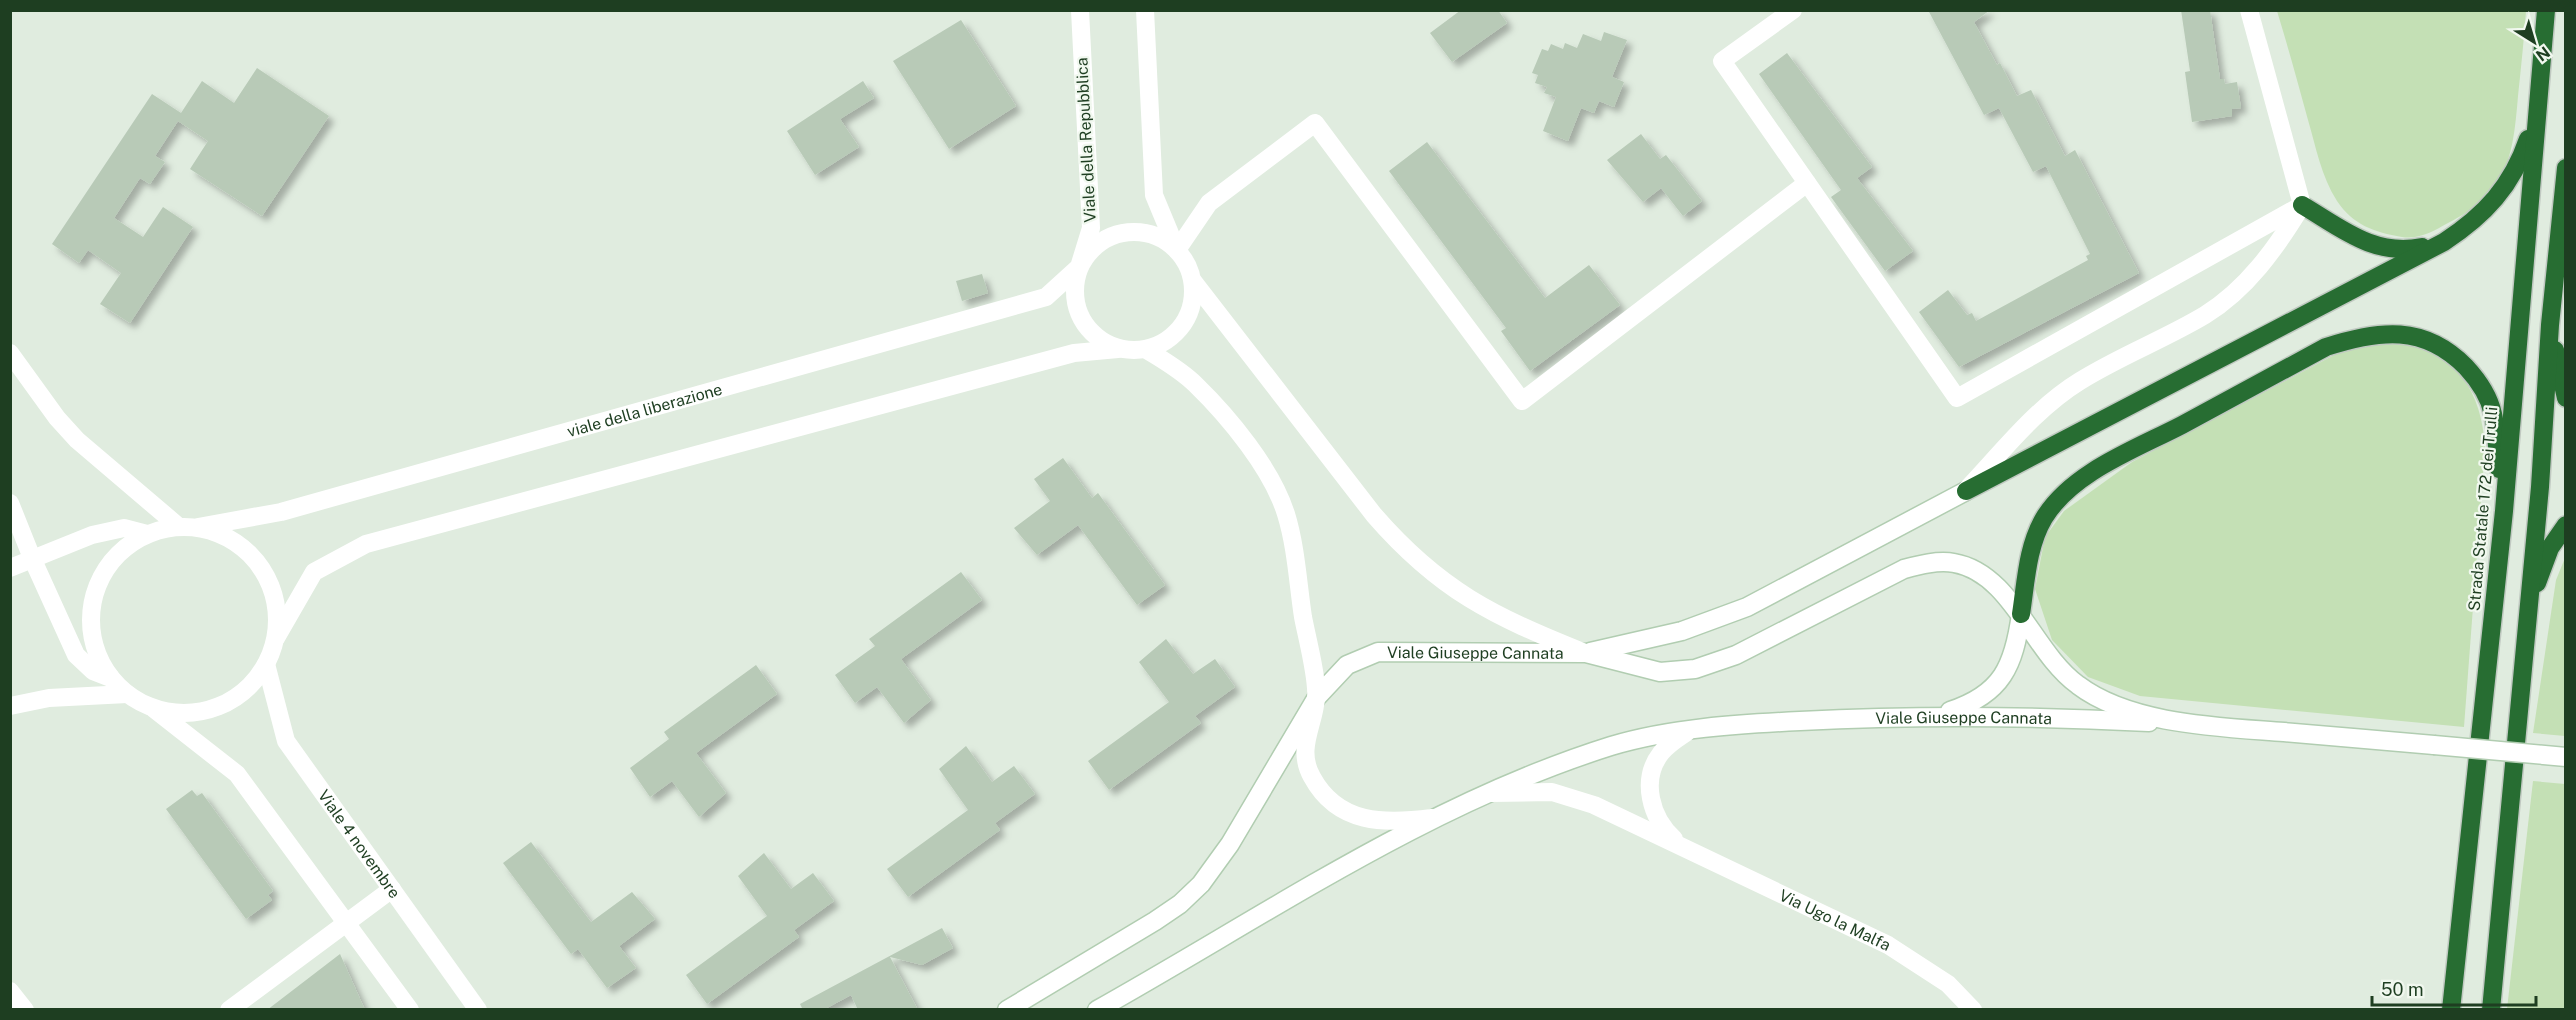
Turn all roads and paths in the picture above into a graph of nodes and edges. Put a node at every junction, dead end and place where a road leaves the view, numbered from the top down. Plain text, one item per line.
1 (1080, 10) edge
2 (1145, 10) edge
3 (1792, 10) edge
4 (2249, 10) edge
5 (2546, 10) edge
6 (2538, 109) junction
7 (2565, 168) edge
8 (1807, 183) junction
9 (2302, 205) junction
10 (2444, 242) junction
11 (1177, 250) junction
12 (1079, 267) junction
13 (1193, 281) junction
14 (2550, 325) junction
15 (1118, 349) junction
16 (1147, 350) junction
17 (10, 353) edge
18 (2565, 398) edge
19 (1966, 491) junction
20 (10, 503) edge
21 (2504, 511) junction
22 (2565, 525) edge
23 (178, 526) junction
24 (198, 527) junction
25 (147, 534) junction
26 (32, 558) junction
27 (10, 568) edge
28 (2021, 614) junction
29 (2528, 616) junction
30 (276, 638) junction
31 (1586, 653) junction
32 (266, 664) junction
33 (111, 678) junction
34 (127, 694) junction
35 (1317, 697) junction
36 (10, 706) edge
37 (152, 707) junction
38 (1921, 716) junction
39 (2178, 723) junction
40 (1687, 732) junction
41 (2565, 757) edge
42 (1485, 794) junction
43 (1432, 818) junction
44 (1685, 847) junction
45 (392, 889) junction
46 (346, 921) junction
47 (10, 991) edge
48 (25, 1010) edge
49 (229, 1010) edge
50 (410, 1010) edge
51 (477, 1010) edge
52 (1007, 1010) edge
53 (1096, 1010) edge
54 (1972, 1010) edge
55 (2451, 1010) edge
56 (2492, 1010) edge

1 - 12 street, Viale della Repubblica
2 - 11 street
3 - 8 street
4 - 9 street
5 - 6 highway, Strada Statale 172 dei Trulli
6 - 10 highway
6 - 21 highway, Strada Statale 172 dei Trulli
7 - 14 highway
8 - 9 street
8 - 11 street
9 - 10 highway
9 - 19 street
10 - 19 highway
11 - 12 street
11 - 13 street
12 - 15 street
12 - 24 street, viale della liberazione
13 - 16 street
13 - 31 street
14 - 18 highway
14 - 29 highway
15 - 16 street
15 - 30 street
16 - 35 street
17 - 23 street
19 - 31 street
20 - 26 street
21 - 28 highway
21 - 55 highway, Strada Statale 172 dei Trulli
22 - 29 highway
23 - 24 street
23 - 25 street
24 - 30 street
25 - 26 street
25 - 33 street
26 - 27 street
26 - 33 street
28 - 31 street, Viale Giuseppe Cannata
28 - 38 street
28 - 39 street, Viale Giuseppe Cannata
29 - 56 highway
30 - 32 street
31 - 35 street, Viale Giuseppe Cannata
32 - 37 street
32 - 45 street, Viale 4 novembre
33 - 34 street
34 - 36 street
34 - 37 street
35 - 43 street
35 - 52 street, Viale Giuseppe Cannata
37 - 46 street
38 - 39 street, Viale Giuseppe Cannata
38 - 40 street, Viale Giuseppe Cannata
39 - 41 street, bridge
40 - 42 street, Viale Giuseppe Cannata
40 - 44 street, Via Ugo la Malfa
42 - 43 street, Viale Giuseppe Cannata
42 - 44 street, Via Ugo la Malfa
43 - 53 street, Viale Giuseppe Cannata
44 - 54 street, Via Ugo la Malfa
45 - 46 street
45 - 51 street, Viale 4 novembre
46 - 49 street
46 - 50 street
47 - 48 street

